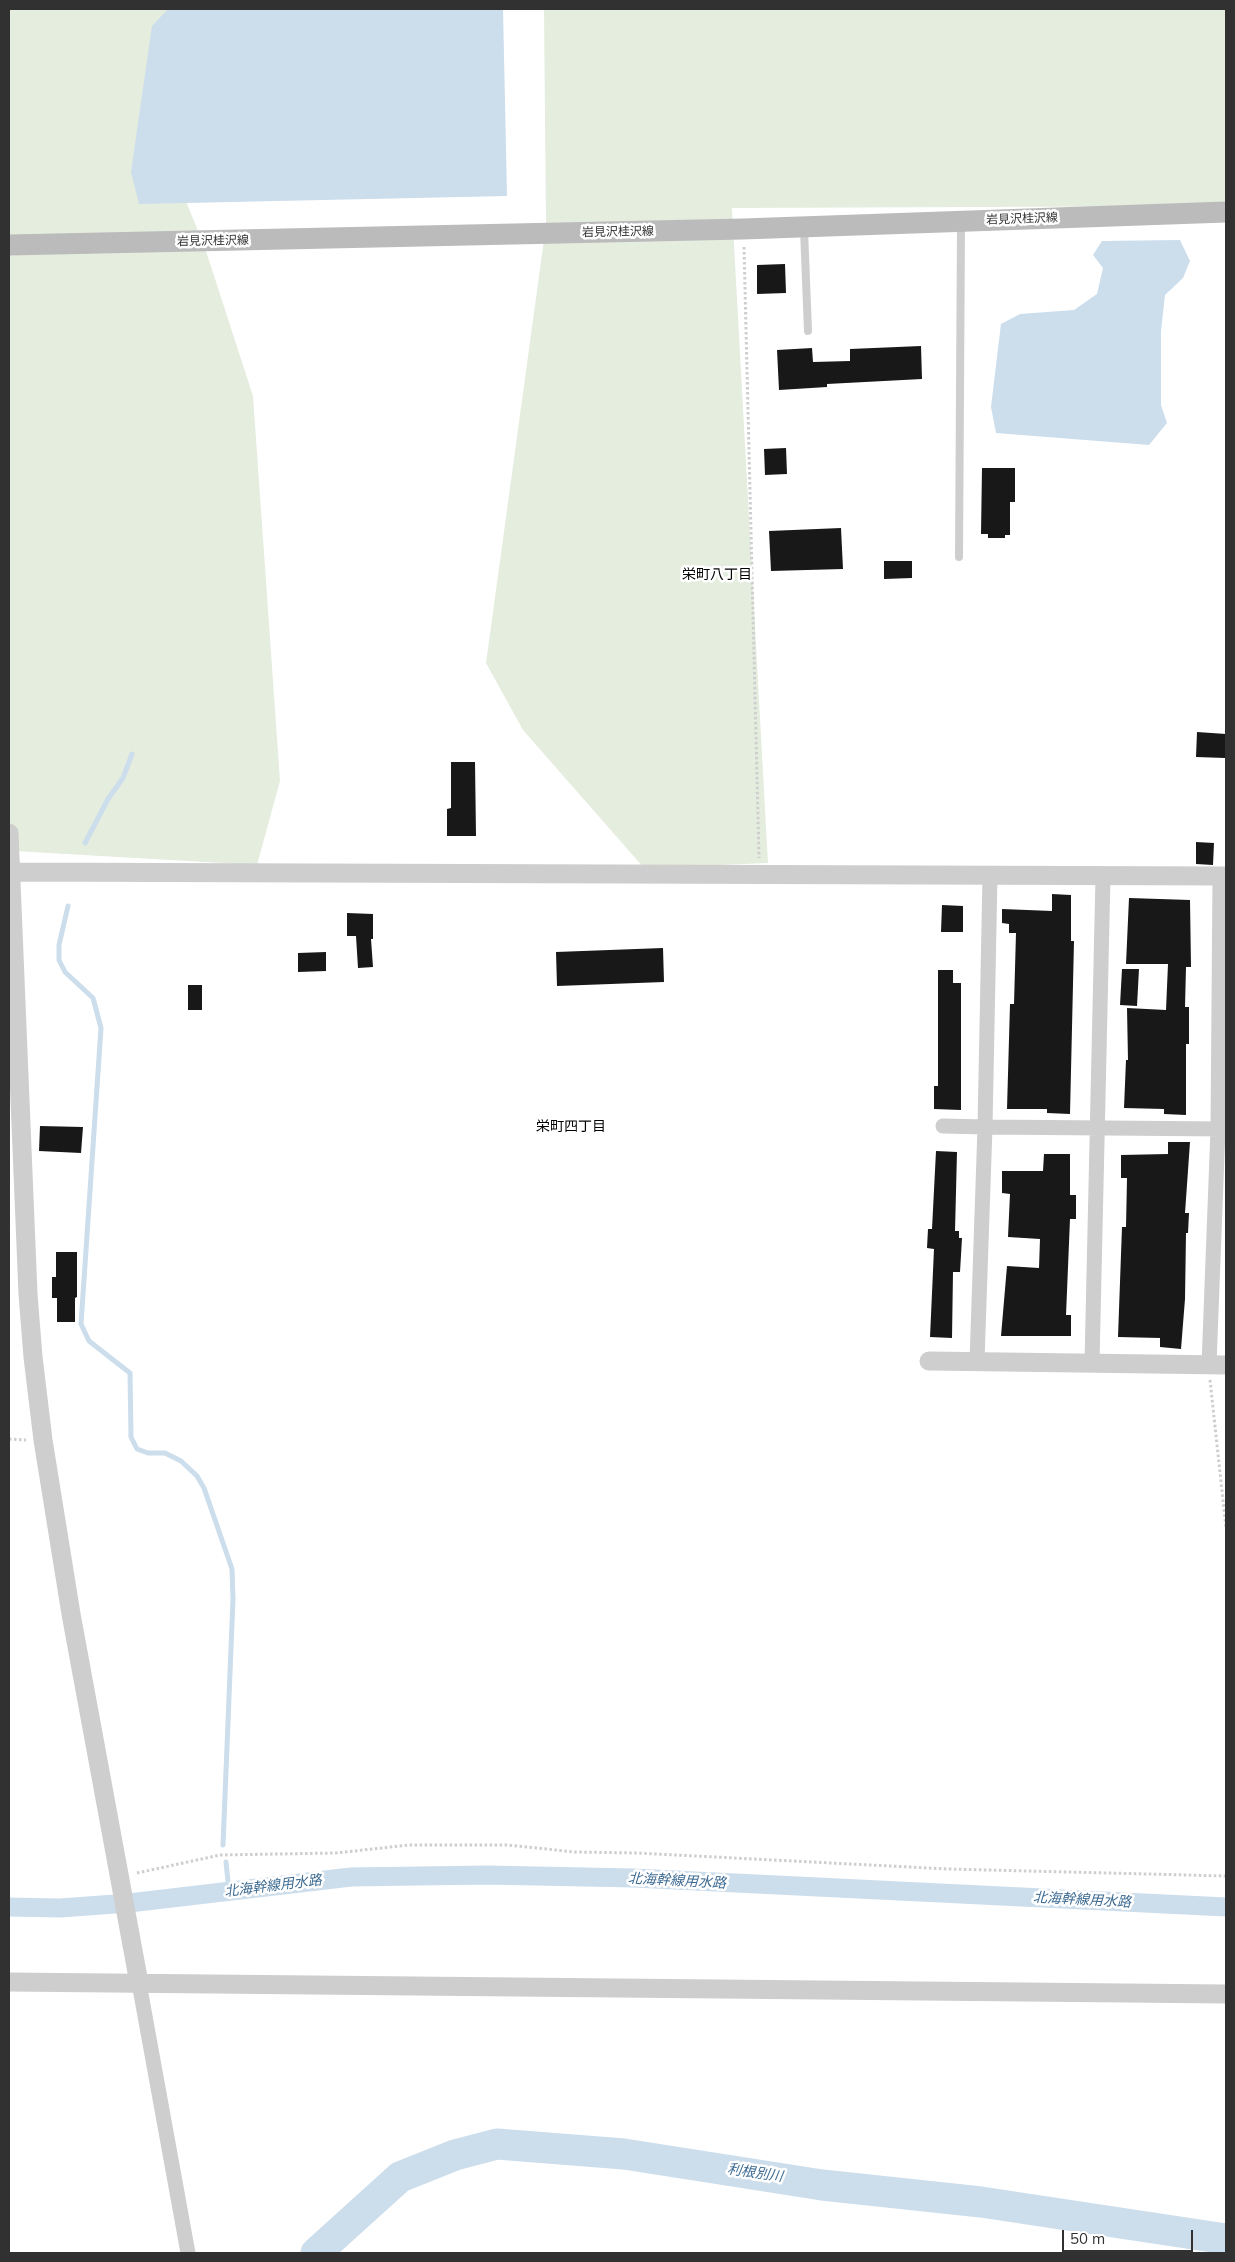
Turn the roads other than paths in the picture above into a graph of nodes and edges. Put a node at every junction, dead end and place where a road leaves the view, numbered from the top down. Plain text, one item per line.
1 (1226, 212) edge
2 (961, 221) junction
3 (804, 227) junction
4 (9, 245) edge
5 (808, 330) dead end
6 (959, 557) dead end
7 (9, 833) edge
8 (11, 872) junction
9 (990, 875) junction
10 (1103, 876) junction
11 (1223, 876) edge
12 (943, 1126) dead end
13 (985, 1126) junction
14 (1098, 1128) junction
15 (1222, 1128) edge
16 (929, 1361) dead end
17 (977, 1361) junction
18 (1092, 1363) junction
19 (1218, 1365) edge
20 (9, 1982) edge
21 (139, 1983) junction
22 (1226, 1994) edge
23 (188, 2253) edge

1 - 2 main road, 岩見沢桂沢線
2 - 3 main road, 岩見沢桂沢線
2 - 6 lane
3 - 4 main road, 岩見沢桂沢線
3 - 5 lane
7 - 8 street
8 - 9 street
8 - 21 street
9 - 10 street
9 - 13 street
10 - 11 street
10 - 14 street
11 - 15 street
12 - 13 street
13 - 14 street
13 - 17 street
14 - 15 street
14 - 18 street
15 - 19 street
16 - 17 street
17 - 18 street
18 - 19 street
20 - 21 street
21 - 22 street
21 - 23 street

